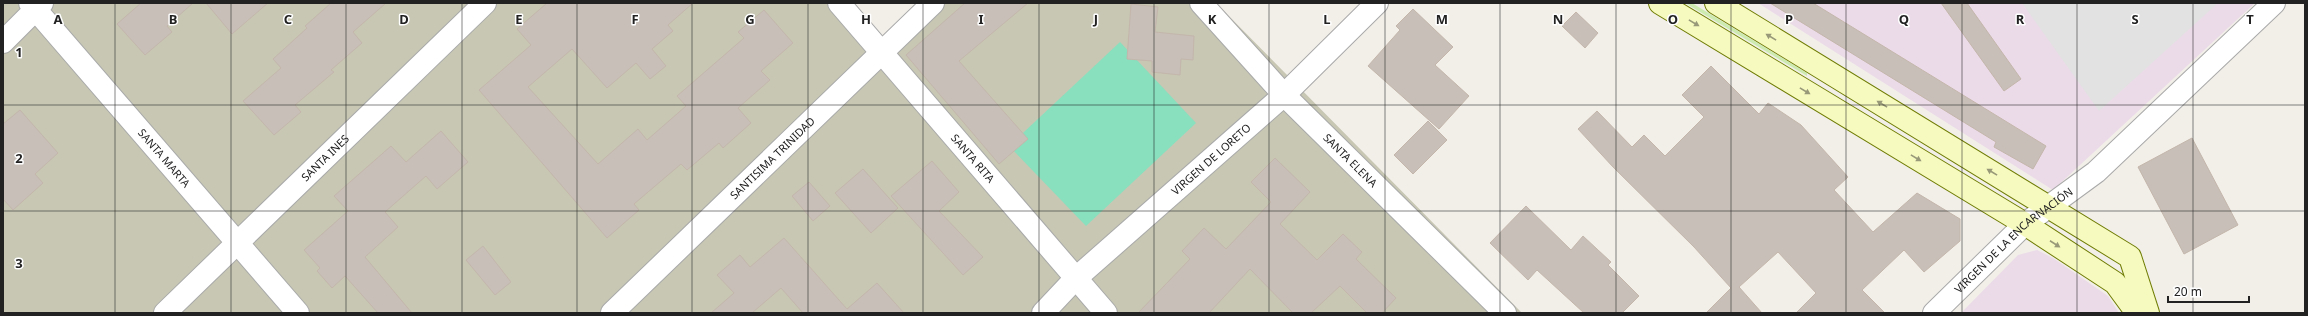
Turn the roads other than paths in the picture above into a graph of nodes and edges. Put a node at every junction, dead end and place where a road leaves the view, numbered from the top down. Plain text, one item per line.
1 (485, 3) edge
2 (839, 3) edge
3 (933, 3) edge
4 (1201, 3) edge
5 (1378, 3) edge
6 (1660, 3) edge
7 (1716, 3) edge
8 (2274, 3) edge
9 (36, 5) edge
10 (3, 42) edge
11 (882, 51) junction
12 (1284, 95) junction
13 (2049, 206) junction
14 (2025, 224) junction
15 (238, 242) junction
16 (1075, 279) junction
17 (165, 313) edge
18 (298, 313) edge
19 (612, 313) edge
20 (1043, 313) edge
21 (1106, 313) edge
22 (1505, 313) edge
23 (1934, 313) edge
24 (2137, 313) edge
25 (2148, 313) edge

1 - 15 street, SANTA INES
2 - 11 street, SANTA RITA
3 - 11 street, SANTISIMA TRINIDAD
4 - 12 street, SANTA ELENA
5 - 12 street, VIRGEN DE LORETO
6 -> 14 main road
13 -> 7 main road
8 - 13 street, VIRGEN DE LA ENCARNACIÓN
9 - 10 street
9 - 15 street, SANTA MARTA
11 - 16 street, SANTA RITA
11 - 19 street, SANTISIMA TRINIDAD
12 - 16 street, VIRGEN DE LORETO
12 - 22 street, SANTA ELENA
13 - 14 street, VIRGEN DE LA ENCARNACIÓN
13 - 25 main road
14 - 23 street, VIRGEN DE LA ENCARNACIÓN
14 -> 24 main road
15 - 17 street, SANTA INES
15 - 18 street, SANTA MARTA
16 - 20 street, VIRGEN DE LORETO
16 - 21 street, SANTA RITA

